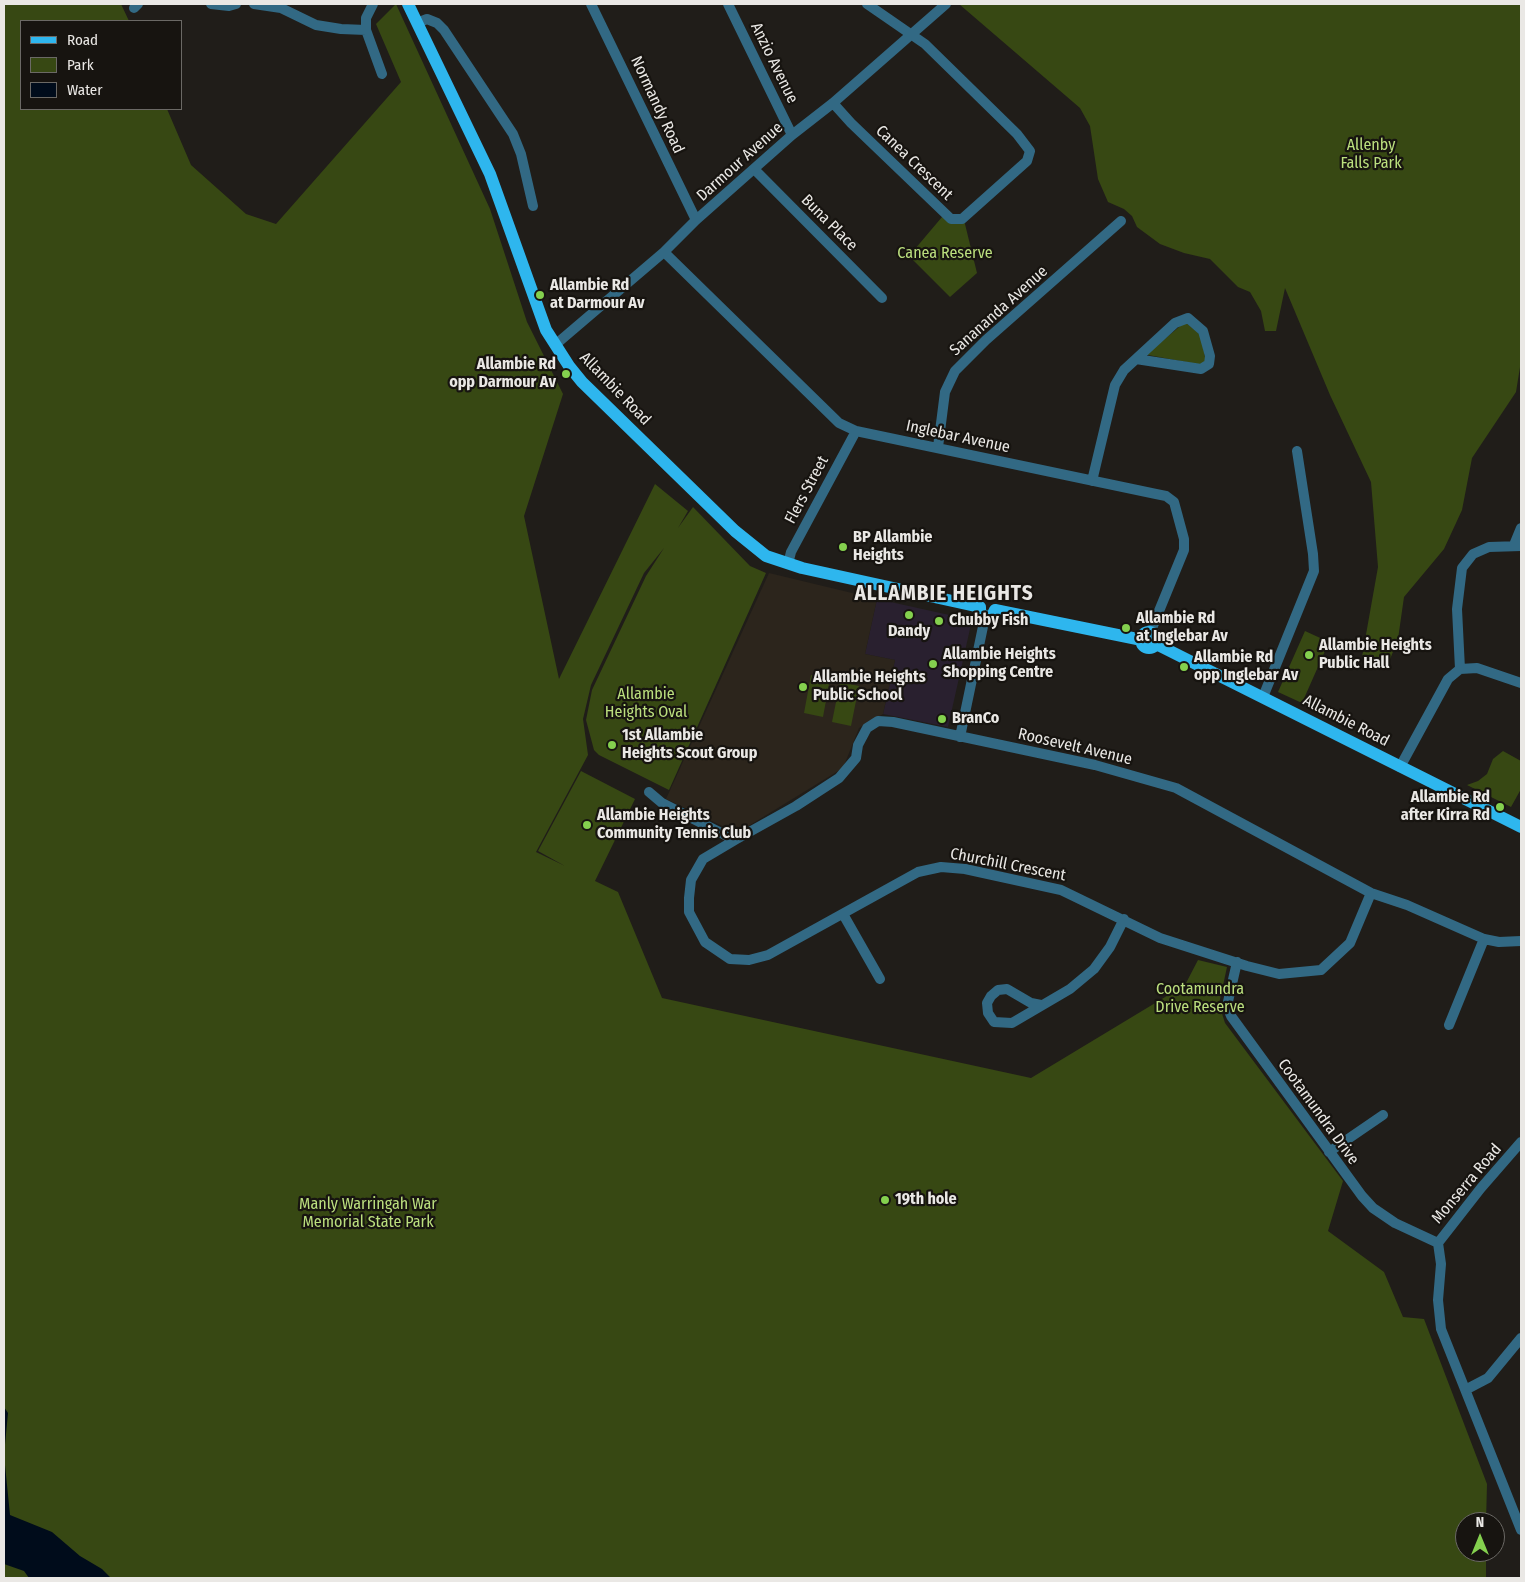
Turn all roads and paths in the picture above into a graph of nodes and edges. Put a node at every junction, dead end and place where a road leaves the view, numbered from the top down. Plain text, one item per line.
1 (211, 4) edge
2 (236, 4) edge
3 (254, 4) edge
4 (373, 4) edge
5 (408, 4) edge
6 (592, 4) edge
7 (728, 4) edge
8 (867, 4) edge
9 (946, 4) edge
10 (281, 6) edge
11 (417, 22) junction
12 (366, 30) junction
13 (913, 35) junction
14 (382, 74) dead end
15 (833, 103) junction
16 (792, 135) junction
17 (755, 170) junction
18 (532, 206) dead end
19 (696, 220) junction
20 (1121, 221) dead end
21 (664, 252) junction
22 (882, 298) dead end
23 (555, 345) junction
24 (1136, 359) junction
25 (856, 431) junction
26 (938, 447) junction
27 (1298, 451) dead end
28 (1092, 481) junction
29 (1521, 528) edge
30 (1518, 545) edge
31 (788, 564) junction
32 (987, 611) junction
33 (1149, 639) junction
34 (1460, 669) junction
35 (1521, 683) edge
36 (1263, 697) junction
37 (960, 737) junction
38 (1400, 767) junction
39 (649, 792) dead end
40 (1521, 828) edge
41 (736, 840) junction
42 (1371, 892) junction
43 (843, 914) junction
44 (1124, 919) junction
45 (1484, 939) junction
46 (1521, 941) edge
47 (1237, 962) junction
48 (880, 979) dead end
49 (1041, 1005) junction
50 (1449, 1025) dead end
51 (1382, 1115) dead end
52 (1521, 1142) edge
53 (1329, 1152) junction
54 (1438, 1243) junction
55 (1521, 1338) edge
56 (1467, 1389) junction
57 (1521, 1530) edge

1 - 2 street
3 - 10 street
4 - 12 street
5 - 11 main road, Allambie Road
6 - 19 street, Normandy Road
7 - 16 street, Anzio Avenue
8 - 13 street
9 - 13 street, Darmour Avenue
10 - 12 street
11 - 18 street
11 - 23 main road, Allambie Road
12 - 14 street
13 - 15 street, Darmour Avenue
13 - 15 street, Canea Crescent
15 - 16 street, Darmour Avenue
16 - 17 street, Darmour Avenue
17 - 19 street, Darmour Avenue
17 - 22 street, Buna Place
19 - 21 street, Darmour Avenue
20 - 26 street, Sanananda Avenue
21 - 23 street, Darmour Avenue
21 - 25 street, Inglebar Avenue
23 - 31 main road, Allambie Road
24 - 24 street
24 - 28 street
25 - 26 street, Inglebar Avenue
25 - 31 street, Flers Street
26 - 28 street, Inglebar Avenue
27 - 36 street
28 - 33 street, Inglebar Avenue
29 - 30 street
30 - 34 street
31 - 32 main road, Allambie Road
32 - 33 main road, Allambie Road
32 - 37 street
33 - 36 main road, Allambie Road
34 - 35 street
34 - 38 street
36 - 38 main road, Allambie Road
37 - 41 street, Roosevelt Avenue
37 - 42 street, Roosevelt Avenue
38 - 40 main road, Allambie Road
39 - 41 street
41 - 43 street, Churchill Crescent
42 - 45 street, Roosevelt Avenue
42 - 47 street, Churchill Crescent
43 - 44 street, Churchill Crescent
43 - 48 street
44 - 47 street, Churchill Crescent
44 - 49 street
45 - 46 street, Roosevelt Avenue
45 - 50 street
47 - 53 street, Cootamundra Drive
49 - 49 street
51 - 53 street
52 - 54 street, Monserra Road
53 - 54 street, Cootamundra Drive
54 - 56 street, Monserra Road
55 - 56 street
56 - 57 street, Monserra Road

